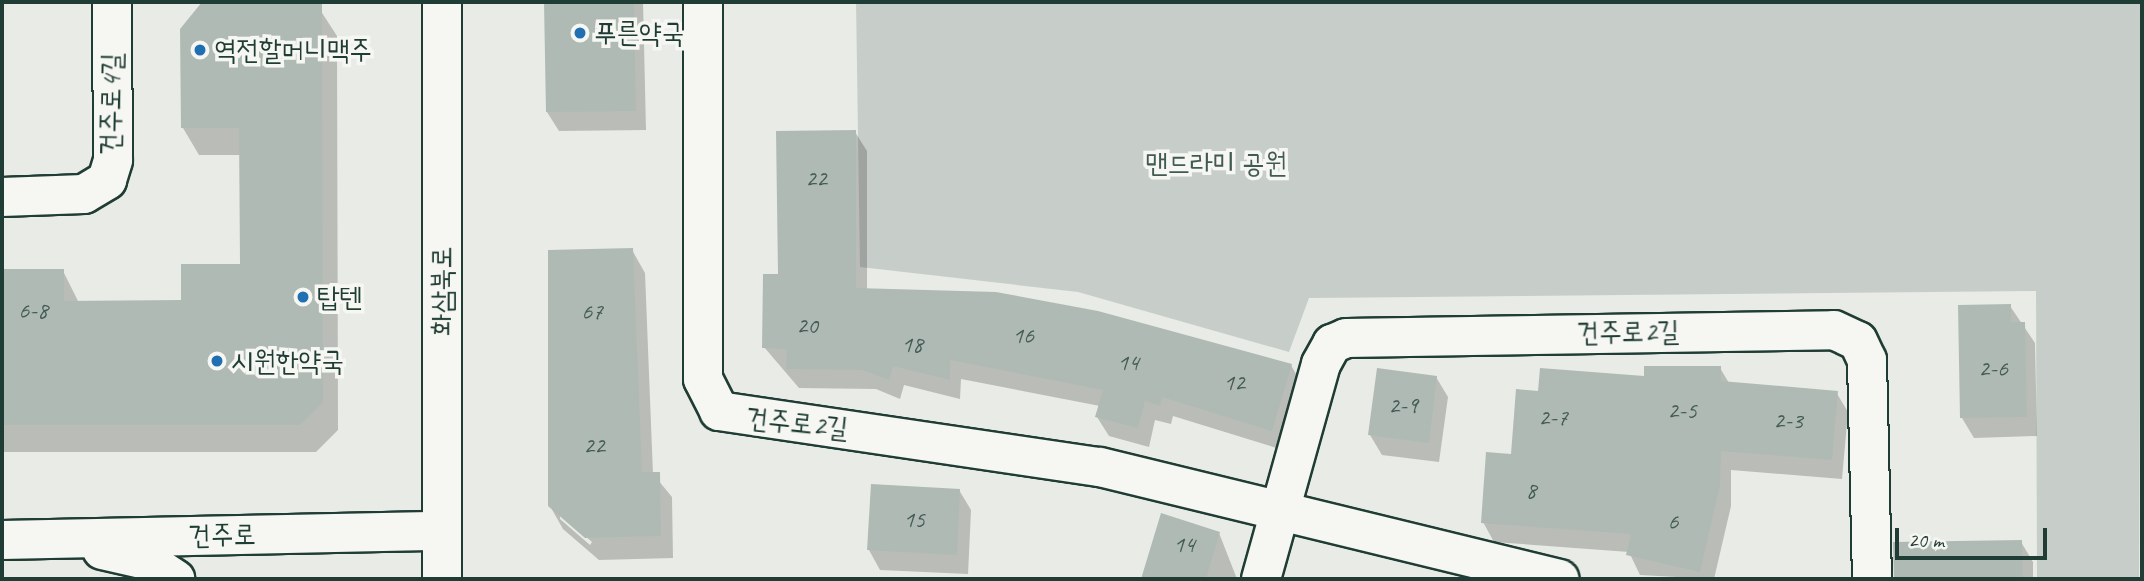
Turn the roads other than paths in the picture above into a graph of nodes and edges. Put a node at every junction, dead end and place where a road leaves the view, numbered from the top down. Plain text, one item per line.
1 (112, 2) edge
2 (442, 2) edge
3 (703, 2) edge
4 (2, 197) edge
5 (1281, 511) junction
6 (442, 531) junction
7 (55, 538) junction
8 (2, 540) edge
9 (175, 579) edge
10 (442, 579) edge
11 (1261, 579) edge
12 (1559, 579) edge
13 (1872, 579) edge

1 - 4 street, 건주로4길
2 - 6 street, 화삼북로
3 - 5 street, 건주로2길
5 - 11 street
5 - 12 street, 건주로2길
5 - 13 street, 건주로2길
6 - 7 street, 건주로
6 - 10 street, 화삼북로
7 - 8 street, 건주로
7 - 9 street

